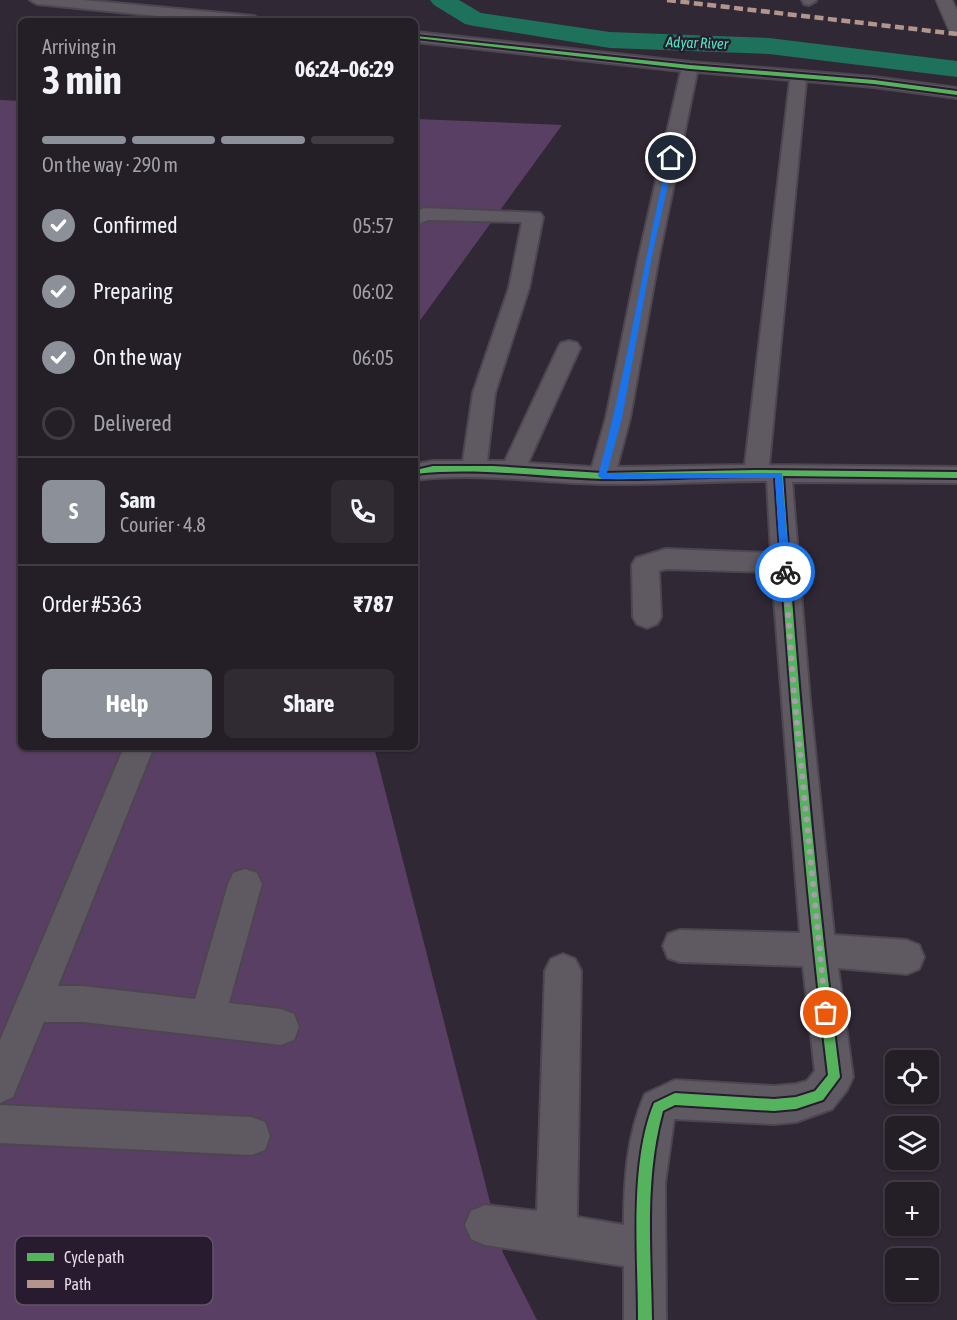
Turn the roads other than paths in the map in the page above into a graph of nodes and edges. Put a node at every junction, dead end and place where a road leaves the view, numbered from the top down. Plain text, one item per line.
1 (37, 0) edge
2 (944, 0) edge
3 (147, 16) edge
4 (190, 18) edge
5 (957, 28) edge
6 (418, 37) edge
7 (690, 67) junction
8 (799, 75) junction
9 (957, 93) edge
10 (418, 218) edge
11 (569, 348) dead end
12 (474, 470) junction
13 (513, 470) junction
14 (418, 472) edge
15 (767, 474) junction
16 (957, 475) edge
17 (602, 476) junction
18 (785, 563) junction
19 (647, 617) dead end
20 (139, 750) edge
21 (245, 884) dead end
22 (680, 946) dead end
23 (818, 950) junction
24 (906, 957) dead end
25 (563, 971) dead end
26 (34, 1004) junction
27 (207, 1019) junction
28 (281, 1027) dead end
29 (0, 1084) edge
30 (0, 1124) edge
31 (251, 1136) dead end
32 (485, 1225) dead end
33 (556, 1234) junction
34 (646, 1249) junction
35 (645, 1320) edge

1 - 3 street
2 - 5 main road
3 - 4 street
6 - 7 street
7 - 8 street
7 - 17 street
8 - 9 street
8 - 15 street
10 - 12 street
11 - 13 street
12 - 13 street
12 - 14 street
13 - 17 street
15 - 16 street
15 - 17 street
15 - 18 street
18 - 19 street
18 - 23 street
20 - 26 street
21 - 27 street
22 - 23 street
23 - 24 street
23 - 34 street
25 - 33 street
26 - 27 street
26 - 29 street
27 - 28 street
30 - 31 street
32 - 33 street
33 - 34 street
34 - 35 street

